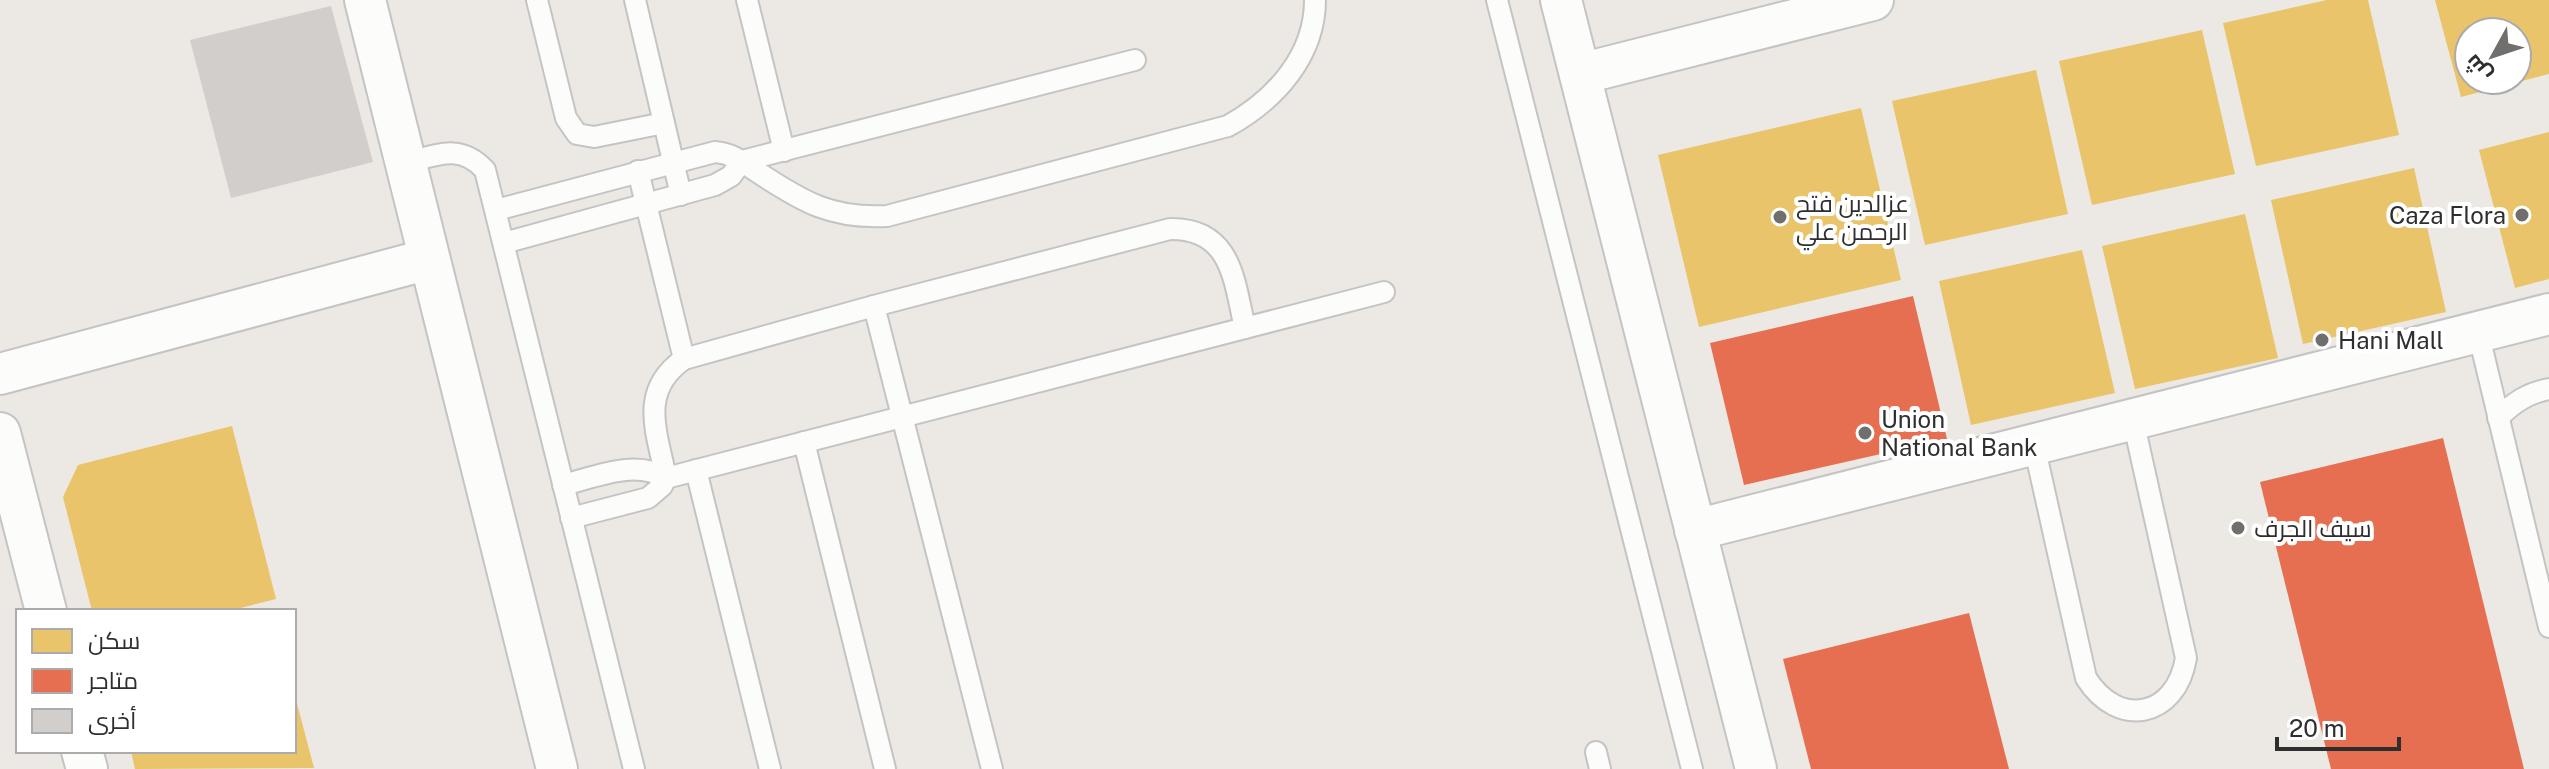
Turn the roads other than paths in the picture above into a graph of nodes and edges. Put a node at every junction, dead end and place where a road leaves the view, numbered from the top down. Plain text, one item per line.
1 (365, 0) edge
2 (537, 0) edge
3 (635, 0) edge
4 (747, 0) edge
5 (1315, 0) edge
6 (1497, 0) edge
7 (1561, 0) edge
8 (1873, 0) edge
9 (1135, 60) dead end
10 (1580, 74) junction
11 (664, 123) junction
12 (784, 151) junction
13 (742, 161) junction
14 (672, 162) junction
15 (406, 163) junction
16 (638, 171) junction
17 (681, 195) junction
18 (647, 204) junction
19 (496, 210) junction
20 (504, 243) junction
21 (429, 259) junction
22 (1384, 292) dead end
23 (874, 306) junction
24 (2549, 314) edge
25 (1245, 328) junction
26 (2478, 332) junction
27 (684, 359) junction
28 (0, 374) edge
29 (2549, 389) edge
30 (903, 418) junction
31 (2498, 418) junction
32 (2133, 420) junction
33 (0, 433) edge
34 (804, 442) junction
35 (2034, 445) junction
36 (696, 470) junction
37 (666, 478) junction
38 (563, 485) junction
39 (571, 518) junction
40 (1695, 530) junction
41 (45, 609) edge
42 (2549, 627) edge
43 (557, 769) edge
44 (634, 769) edge
45 (770, 769) edge
46 (885, 769) edge
47 (992, 769) edge
48 (1692, 769) edge
49 (1756, 769) edge

1 - 15 street
2 - 11 lane
3 - 11 lane
4 - 12 lane
5 - 13 lane
6 - 48 lane
7 - 10 street
8 - 10 street
9 - 12 lane
10 - 40 street
11 - 14 lane
12 - 13 lane
13 - 14 lane
13 - 17 lane
14 - 16 lane
14 - 17 lane
15 - 19 lane
15 - 21 street
16 - 18 lane
16 - 19 lane
17 - 18 lane
18 - 20 lane
18 - 27 lane
19 - 20 lane
20 - 38 lane
21 - 28 street
21 - 43 street
22 - 25 lane
23 - 25 lane
23 - 27 lane
23 - 30 lane
24 - 26 street
25 - 30 lane
26 - 31 lane
26 - 32 street
27 - 37 lane
29 - 31 lane
30 - 34 lane
30 - 47 lane
31 - 42 lane
32 - 35 street
32 - 35 lane
33 - 41 street
34 - 36 lane
34 - 46 lane
35 - 40 street
36 - 37 lane
36 - 45 lane
37 - 38 lane
37 - 39 lane
38 - 39 lane
39 - 44 lane
40 - 49 street

